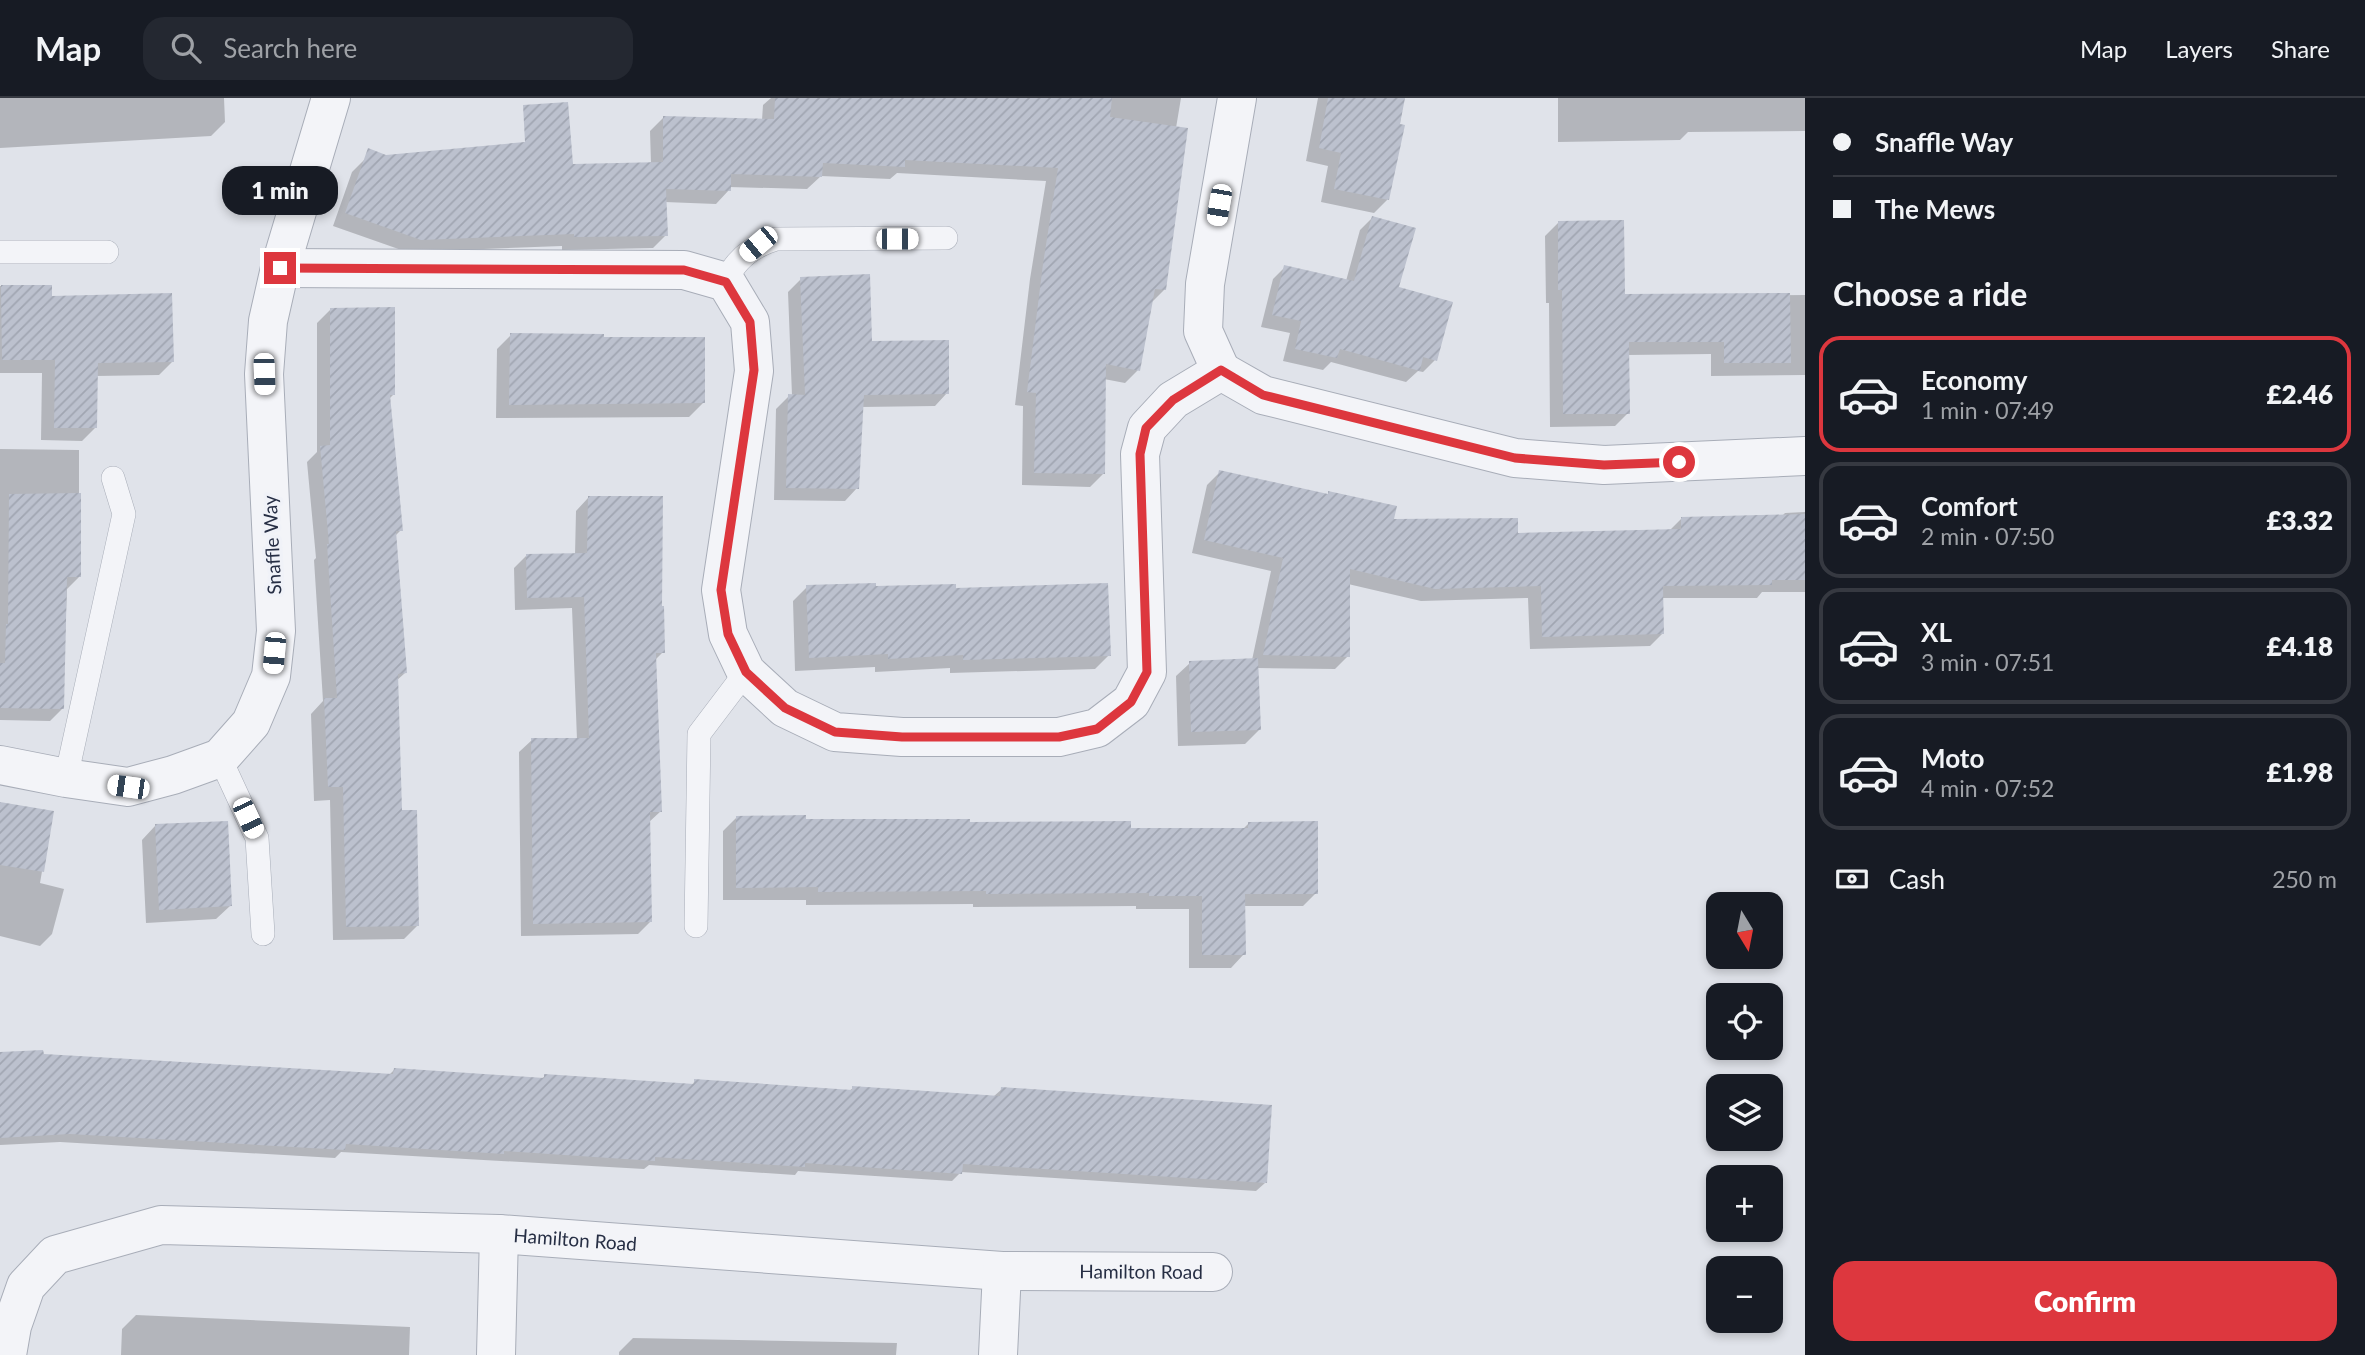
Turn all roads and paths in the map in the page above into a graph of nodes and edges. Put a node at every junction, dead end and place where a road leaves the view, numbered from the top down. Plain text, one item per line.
1 (331, 98) edge
2 (1237, 98) edge
3 (946, 238) dead end
4 (0, 252) edge
5 (107, 253) dead end
6 (280, 268) junction
7 (726, 282) junction
8 (1221, 370) junction
9 (1805, 456) edge
10 (113, 478) dead end
11 (746, 672) junction
12 (220, 758) junction
13 (0, 765) edge
14 (66, 778) junction
15 (696, 926) dead end
16 (264, 934) dead end
17 (499, 1234) junction
18 (1002, 1271) junction
19 (1213, 1272) dead end
20 (7, 1355) edge
21 (496, 1355) edge
22 (998, 1355) edge

1 - 6 street, Snaffle Way
2 - 8 street
3 - 7 lane
4 - 5 lane
6 - 7 street
6 - 12 street, Snaffle Way
7 - 11 street
8 - 9 street
8 - 11 street
10 - 14 lane
11 - 15 lane
12 - 14 street, Snaffle Way
12 - 16 lane
13 - 14 street, Snaffle Way
17 - 18 street, Hamilton Road
17 - 20 street, Hamilton Road
17 - 21 street
18 - 19 street, Hamilton Road
18 - 22 street

